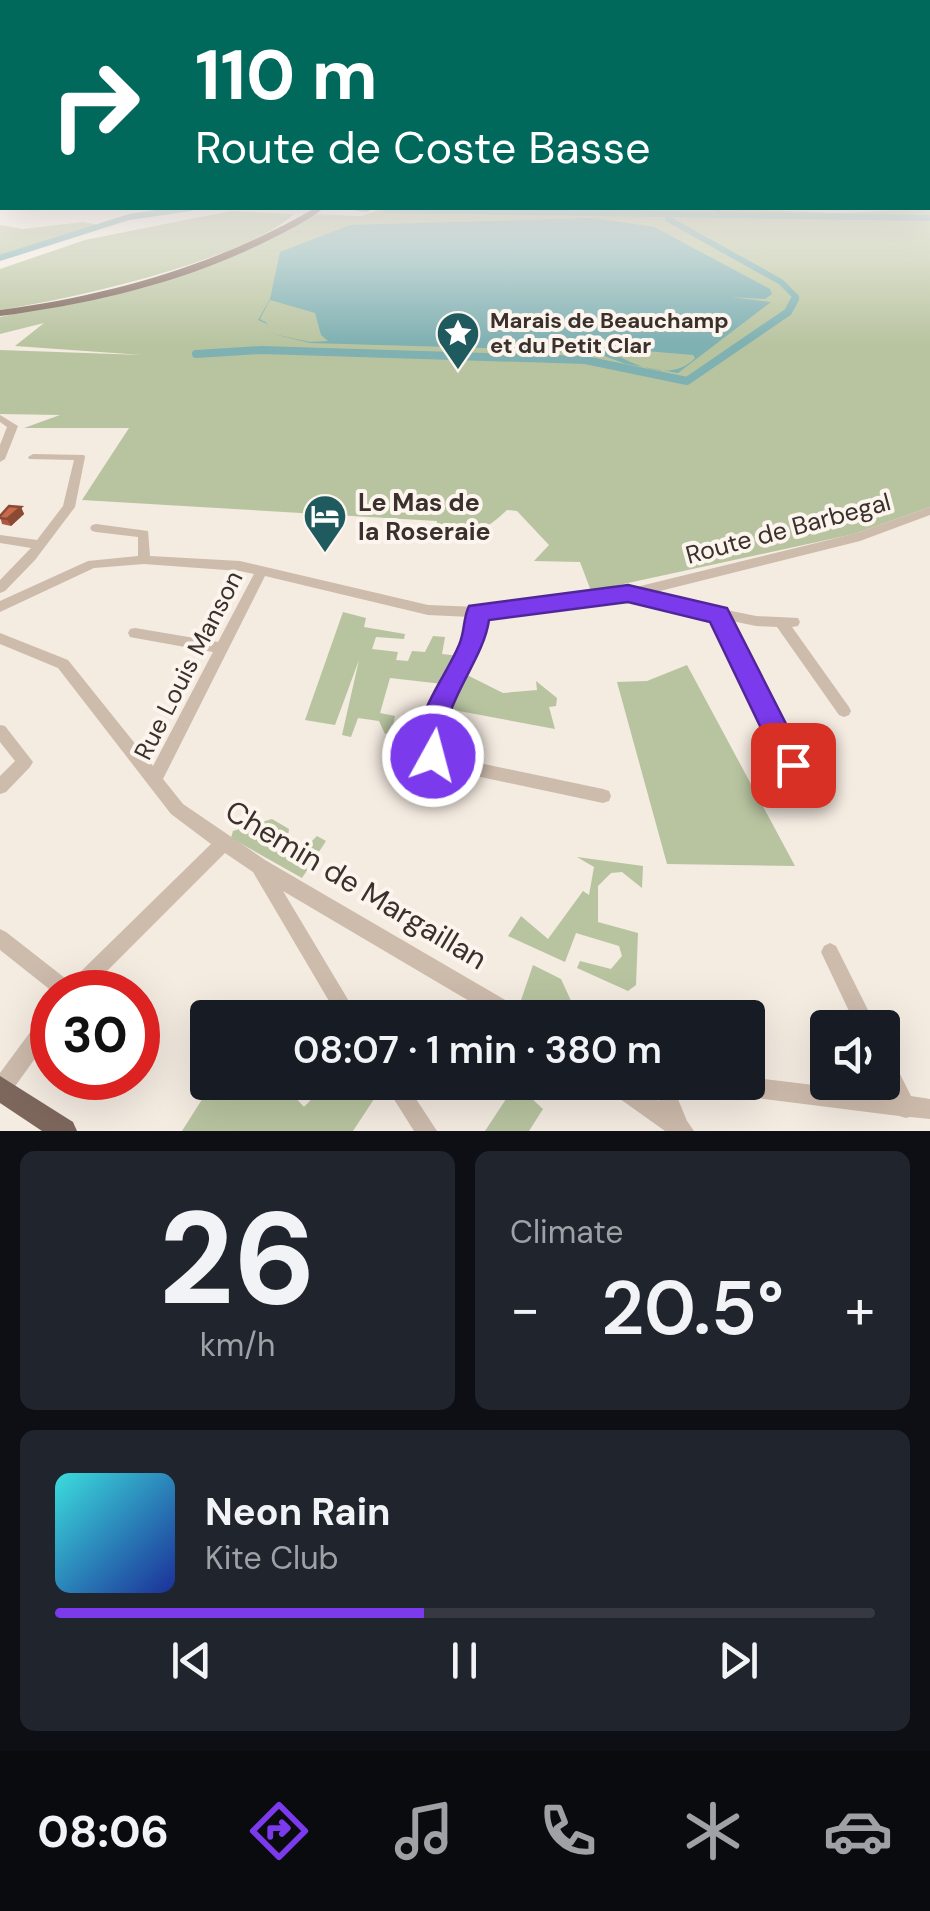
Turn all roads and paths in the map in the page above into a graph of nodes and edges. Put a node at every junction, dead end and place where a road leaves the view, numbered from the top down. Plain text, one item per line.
1 (263, 238) edge
2 (0, 313) edge
3 (0, 418) edge
4 (33, 458) dead end
5 (0, 459) edge
6 (930, 511) edge
7 (96, 528) dead end
8 (0, 539) edge
9 (41, 545) junction
10 (144, 560) junction
11 (262, 570) junction
12 (0, 588) edge
13 (628, 594) junction
14 (0, 607) edge
15 (478, 612) junction
16 (718, 614) junction
17 (135, 634) dead end
18 (0, 638) edge
19 (218, 647) junction
20 (844, 711) dead end
21 (0, 732) edge
22 (790, 754) dead end
23 (154, 780) junction
24 (0, 786) edge
25 (603, 796) dead end
26 (224, 842) junction
27 (260, 868) junction
28 (0, 938) edge
29 (830, 952) dead end
30 (41, 970) edge
31 (93, 970) edge
32 (339, 1000) edge
33 (489, 1000) edge
34 (859, 1010) edge
35 (30, 1049) edge
36 (0, 1089) edge
37 (765, 1089) edge
38 (900, 1096) edge
39 (405, 1100) edge
40 (639, 1100) edge
41 (669, 1100) edge
42 (906, 1108) junction
43 (930, 1110) edge
44 (682, 1130) edge
45 (64, 1131) edge
46 (426, 1131) edge

1 - 2 main road
3 - 5 street
4 - 9 street
6 - 13 street, Route de Barbegal
7 - 10 street
8 - 9 street
9 - 12 street
10 - 11 street
10 - 14 street
11 - 15 street
11 - 19 street, Rue Louis Manson
13 - 15 street
13 - 16 street
15 - 25 street
16 - 20 street
16 - 22 street
17 - 19 street
18 - 23 street, Chemin de Margaillan
19 - 23 street, Rue Louis Manson
21 - 24 street
23 - 26 street, Chemin de Margaillan
26 - 27 street, Chemin de Margaillan
26 - 31 street
27 - 32 street
27 - 33 street, Chemin de Margaillan
28 - 30 street
29 - 34 street
35 - 36 street
36 - 45 main road
37 - 42 street
38 - 42 street
39 - 46 street
40 - 44 street
41 - 44 street
42 - 43 street

